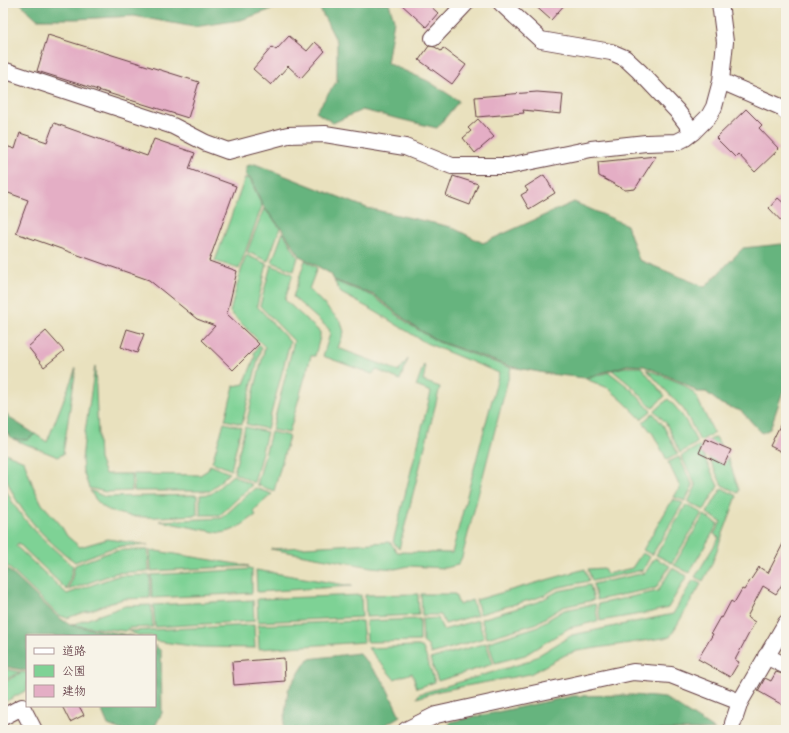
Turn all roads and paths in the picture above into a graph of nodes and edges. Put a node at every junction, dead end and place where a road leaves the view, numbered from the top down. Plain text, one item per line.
1 (466, 3) edge
2 (501, 3) edge
3 (720, 3) edge
4 (433, 38) dead end
5 (3, 70) edge
6 (722, 80) junction
7 (786, 112) edge
8 (693, 132) junction
9 (786, 623) edge
10 (766, 656) junction
11 (786, 666) edge
12 (740, 702) junction
13 (3, 716) edge
14 (732, 723) dead end
15 (34, 730) edge
16 (406, 730) edge

1 - 4 street
2 - 8 street
3 - 6 street
5 - 8 street
6 - 7 street
6 - 8 street
9 - 10 street
10 - 11 street
10 - 12 street
12 - 14 street
12 - 16 street
13 - 15 street

